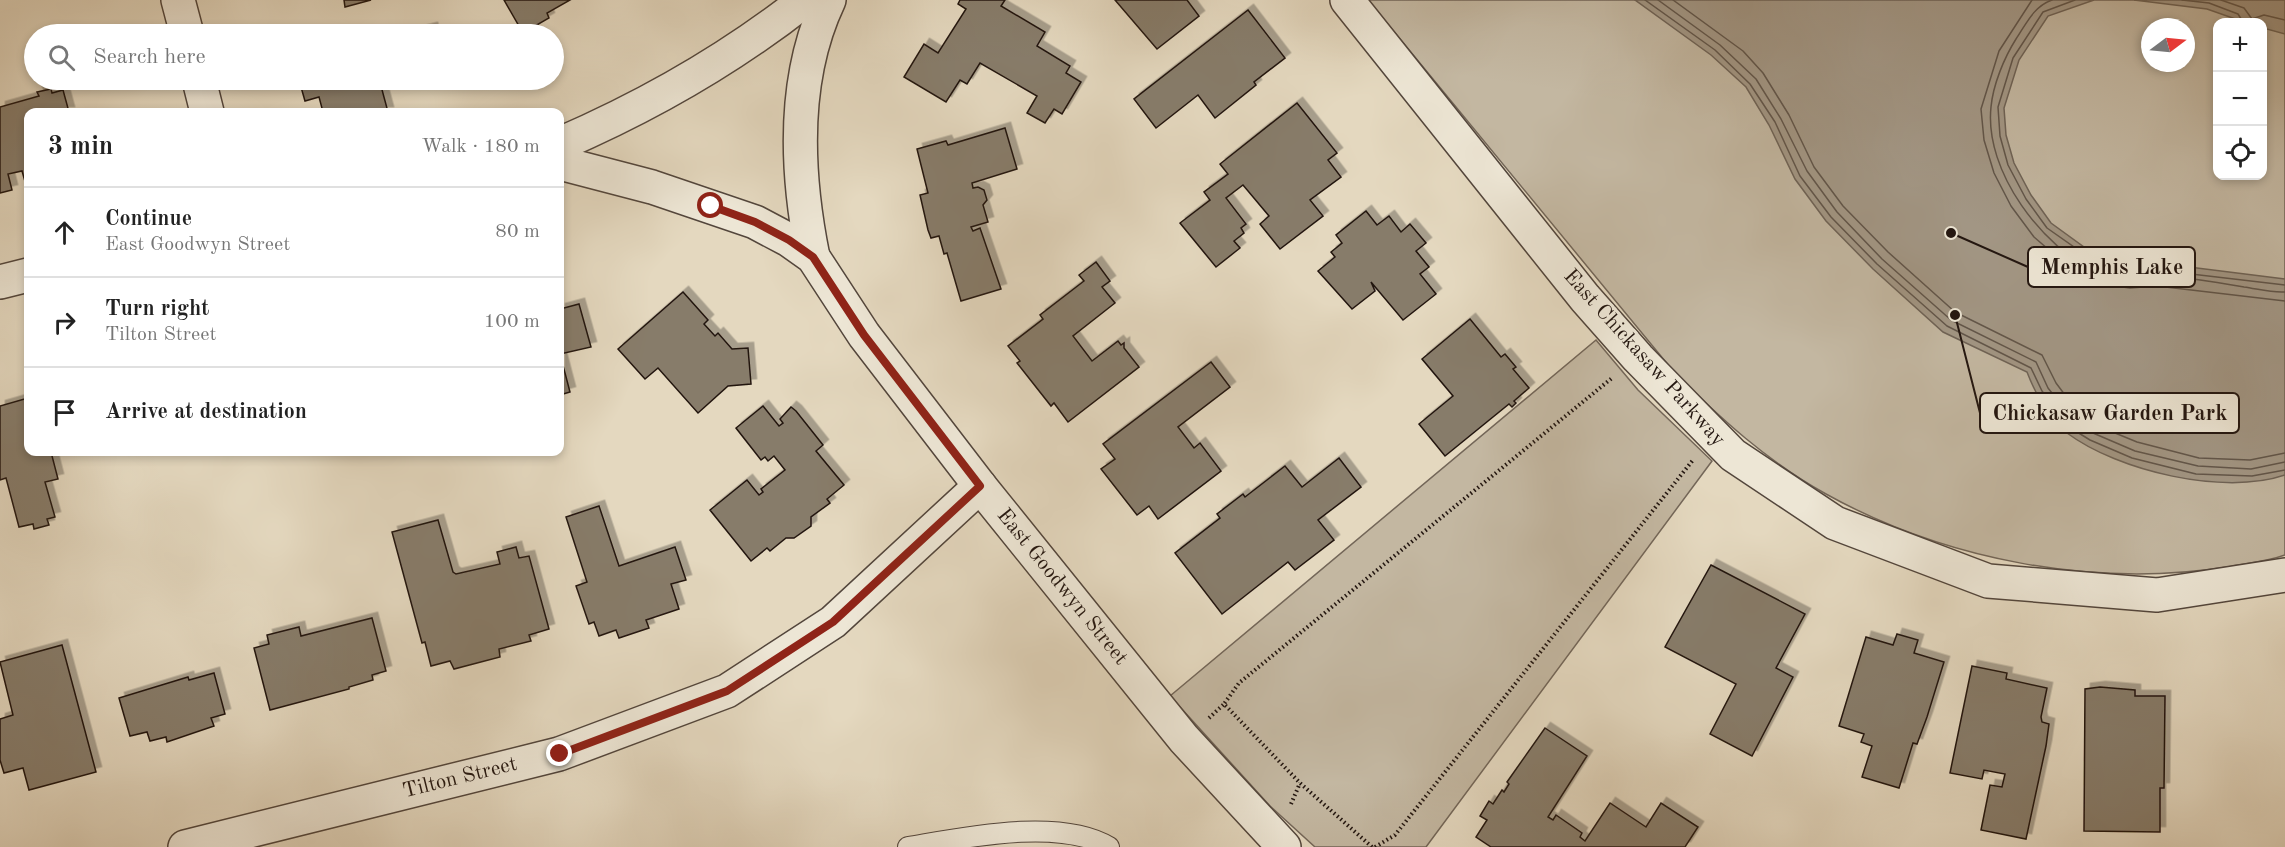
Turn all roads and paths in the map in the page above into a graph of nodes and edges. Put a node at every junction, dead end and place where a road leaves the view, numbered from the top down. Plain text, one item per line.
1 (178, 0) edge
2 (805, 0) edge
3 (829, 0) edge
4 (1347, 0) edge
5 (184, 24) edge
6 (202, 90) edge
7 (206, 108) edge
8 (564, 142) edge
9 (564, 164) edge
10 (813, 257) junction
11 (24, 276) edge
12 (0, 282) edge
13 (1638, 358) junction
14 (1712, 436) junction
15 (980, 486) junction
16 (2285, 575) edge
17 (185, 847) edge
18 (908, 847) edge
19 (1109, 847) edge
20 (1284, 847) edge
21 (1374, 847) edge

1 - 5 street
2 - 8 street
3 - 10 street, East Goodwyn Street
4 - 13 street, East Chickasaw Parkway
6 - 7 street
9 - 10 street, East Goodwyn Street
10 - 15 street, East Goodwyn Street
11 - 12 street
13 - 14 street, East Chickasaw Parkway
13 - 21 path
14 - 16 street, East Chickasaw Parkway
14 - 21 path
15 - 17 street, Tilton Street
15 - 20 street, East Goodwyn Street
18 - 19 lane

